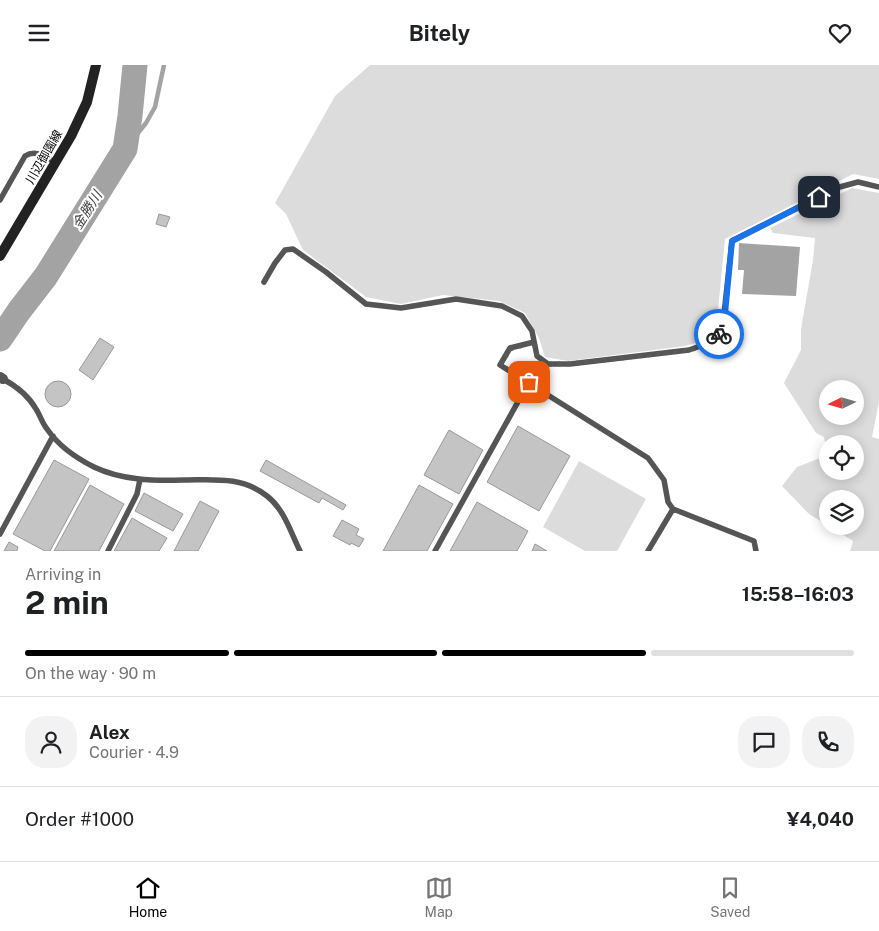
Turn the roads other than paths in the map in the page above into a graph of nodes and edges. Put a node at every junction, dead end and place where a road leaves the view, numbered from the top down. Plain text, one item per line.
1 (96, 65) edge
2 (55, 163) junction
3 (879, 187) edge
4 (0, 200) edge
5 (0, 256) edge
6 (264, 282) dead end
7 (534, 342) junction
8 (1, 378) edge
9 (529, 382) junction
10 (53, 436) junction
11 (140, 479) junction
12 (673, 509) junction
13 (0, 534) edge
14 (108, 551) edge
15 (300, 551) edge
16 (435, 551) edge
17 (648, 551) edge
18 (756, 551) edge

1 - 2 main road, 川辺御園線
2 - 4 lane
2 - 5 main road, 川辺御園線
3 - 7 lane
6 - 7 lane
7 - 9 lane
8 - 10 lane
9 - 12 lane
9 - 16 lane
10 - 11 lane
10 - 13 lane
11 - 14 lane
11 - 15 lane
12 - 17 lane
12 - 18 lane

